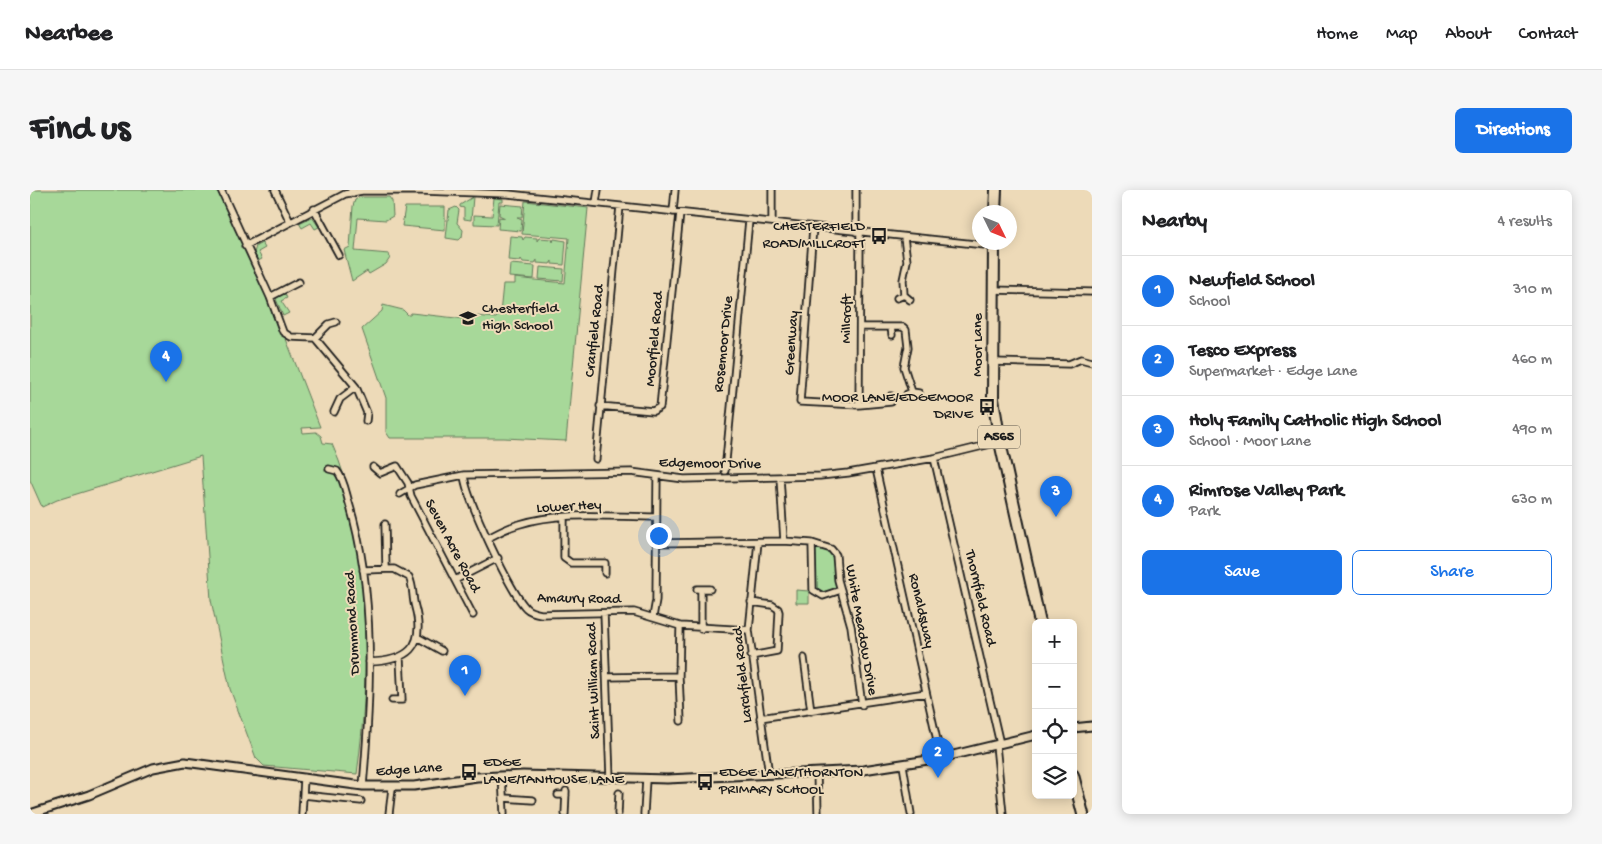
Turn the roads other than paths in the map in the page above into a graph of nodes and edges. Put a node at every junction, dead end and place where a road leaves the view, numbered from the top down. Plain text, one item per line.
1 (221, 190) edge
2 (275, 190) edge
3 (542, 190) edge
4 (598, 190) edge
5 (675, 190) edge
6 (772, 190) edge
7 (856, 190) edge
8 (996, 190) edge
9 (352, 191) edge
10 (476, 191) edge
11 (541, 198) junction
12 (596, 203) junction
13 (995, 205) edge
14 (620, 206) junction
15 (314, 209) junction
16 (676, 212) junction
17 (749, 220) junction
18 (290, 222) junction
19 (772, 222) junction
20 (813, 228) junction
21 (858, 232) junction
22 (904, 237) junction
23 (972, 242) edge
24 (245, 246) junction
25 (994, 250) edge
26 (339, 256) dead end
27 (299, 282) dead end
28 (993, 290) junction
29 (1092, 292) edge
30 (904, 295) junction
31 (270, 297) junction
32 (897, 298) dead end
33 (910, 300) dead end
34 (336, 322) dead end
35 (891, 327) junction
36 (860, 328) junction
37 (892, 335) dead end
38 (315, 338) junction
39 (993, 362) junction
40 (1092, 362) edge
41 (356, 387) junction
42 (918, 394) dead end
43 (891, 396) dead end
44 (600, 406) junction
45 (859, 406) junction
46 (334, 412) dead end
47 (366, 421) dead end
48 (991, 444) dead end
49 (934, 458) junction
50 (596, 459) dead end
51 (373, 467) dead end
52 (329, 469) dead end
53 (876, 469) junction
54 (724, 471) dead end
55 (464, 475) junction
56 (658, 476) junction
57 (780, 477) junction
58 (410, 489) junction
59 (400, 494) dead end
60 (656, 517) junction
61 (564, 518) junction
62 (385, 524) dead end
63 (488, 538) junction
64 (784, 541) junction
65 (758, 542) junction
66 (812, 543) junction
67 (656, 544) junction
68 (498, 558) junction
69 (386, 569) junction
70 (364, 570) junction
71 (605, 573) dead end
72 (455, 580) junction
73 (710, 589) dead end
74 (841, 590) junction
75 (751, 602) junction
76 (604, 613) junction
77 (473, 615) dead end
78 (653, 617) junction
79 (1039, 619) edge
80 (680, 626) junction
81 (701, 629) junction
82 (749, 630) junction
83 (418, 637) junction
84 (442, 651) dead end
85 (751, 656) junction
86 (400, 658) junction
87 (804, 658) dead end
88 (369, 662) junction
89 (679, 676) junction
90 (607, 677) junction
91 (926, 694) junction
92 (392, 700) dead end
93 (862, 705) junction
94 (811, 712) junction
95 (760, 718) junction
96 (681, 721) dead end
97 (1092, 726) edge
98 (1077, 728) edge
99 (1032, 736) edge
100 (998, 745) junction
101 (941, 758) junction
102 (903, 765) junction
103 (817, 772) junction
104 (769, 775) junction
105 (502, 776) junction
106 (610, 778) junction
107 (304, 779) junction
108 (646, 779) junction
109 (363, 786) junction
110 (392, 788) junction
111 (1077, 791) edge
112 (303, 794) junction
113 (558, 795) dead end
114 (617, 797) dead end
115 (503, 798) junction
116 (533, 800) dead end
117 (361, 802) dead end
118 (30, 814) edge
119 (302, 814) edge
120 (389, 814) edge
121 (504, 814) edge
122 (566, 814) edge
123 (618, 814) edge
124 (644, 814) edge
125 (818, 814) edge
126 (911, 814) edge
127 (1003, 814) edge
128 (1083, 814) edge

1 - 24 street
2 - 18 street
3 - 11 street
4 - 12 street
5 - 16 street
6 - 19 street
7 - 21 street, Millcroft
8 - 13 highway
9 - 10 street
9 - 15 street
10 - 11 street
11 - 12 street
12 - 14 street
14 - 16 street
14 - 44 street, Cranfield Road
15 - 18 street
15 - 26 street
16 - 17 street
16 - 44 street, Moorfield Road
17 - 19 street
17 - 54 street, Rosemoor Drive
18 - 24 street
19 - 20 street
20 - 21 street
20 - 45 street, Greenway
21 - 22 street
21 - 36 street, Millcroft
22 - 23 street
22 - 30 street
24 - 31 street
25 - 28 highway, Moor Lane / A565
27 - 31 street
28 - 29 street
28 - 39 highway, Moor Lane / A565
30 - 32 street
30 - 33 street
31 - 38 street
34 - 38 street
35 - 36 street
35 - 37 street
35 - 42 street
36 - 45 street, Millcroft
38 - 41 street
39 - 40 street
39 - 79 highway, Moor Lane / A565
41 - 46 street
41 - 47 street
43 - 45 street
44 - 50 street, Cranfield Road
48 - 49 street, Edgemoor Drive
49 - 53 street, Edgemoor Drive
49 - 100 street, Thornfield Road
51 - 58 street, Seven Acre Road
52 - 70 street, Drummond Road
53 - 57 street, Edgemoor Drive
53 - 91 street, Ronaldsway
55 - 56 street, Edgemoor Drive
55 - 58 street, Edgemoor Drive
55 - 63 street, Amaury Road
56 - 57 street, Edgemoor Drive
56 - 60 street
57 - 64 street
58 - 59 street, Edgemoor Drive
58 - 72 street, Seven Acre Road
60 - 61 street, Lower Hey
60 - 67 street
61 - 63 street, Lower Hey
61 - 71 street
62 - 69 street
63 - 68 street, Amaury Road
64 - 65 street, White Meadow Drive
64 - 66 street, White Meadow Drive
65 - 67 street, White Meadow Drive
65 - 75 street, Larchfield Road
66 - 74 street, White Meadow Drive
66 - 74 street
67 - 78 street
68 - 72 street
68 - 76 street, Amaury Road
69 - 70 street
69 - 83 street
70 - 88 street, Drummond Road
72 - 77 street, Seven Acre Road
73 - 81 street
74 - 93 street, White Meadow Drive
75 - 82 street, Larchfield Road
75 - 85 street
76 - 78 street, Amaury Road
76 - 90 street, Saint William Road
78 - 80 street, Amaury Road
80 - 81 street, Amaury Road
80 - 89 street
81 - 82 street, Amaury Road
82 - 85 street, Larchfield Road
83 - 84 street
83 - 86 street
85 - 95 street, Larchfield Road
86 - 88 street
86 - 92 street
87 - 94 street
88 - 109 street, Drummond Road
89 - 90 street
89 - 96 street
90 - 106 street, Saint William Road
91 - 93 street
91 - 101 street, Ronaldsway
93 - 94 street
94 - 95 street
95 - 104 street, Larchfield Road
97 - 98 street
99 - 100 street, Edge Lane
100 - 101 street, Edge Lane
100 - 127 street, Thornfield Road
101 - 102 street, Edge Lane
102 - 103 street, Edge Lane
102 - 126 street
103 - 104 street, Edge Lane
103 - 125 street
104 - 108 street, Edge Lane
105 - 106 street, Edge Lane
105 - 110 street, Edge Lane
105 - 115 street
106 - 108 street, Edge Lane
107 - 109 street, Edge Lane
107 - 112 street
107 - 118 street, Edge Lane
108 - 124 street
109 - 110 street, Edge Lane
110 - 120 street
111 - 128 highway
112 - 117 street
112 - 119 street
113 - 122 street
114 - 123 street
115 - 116 street
115 - 121 street

